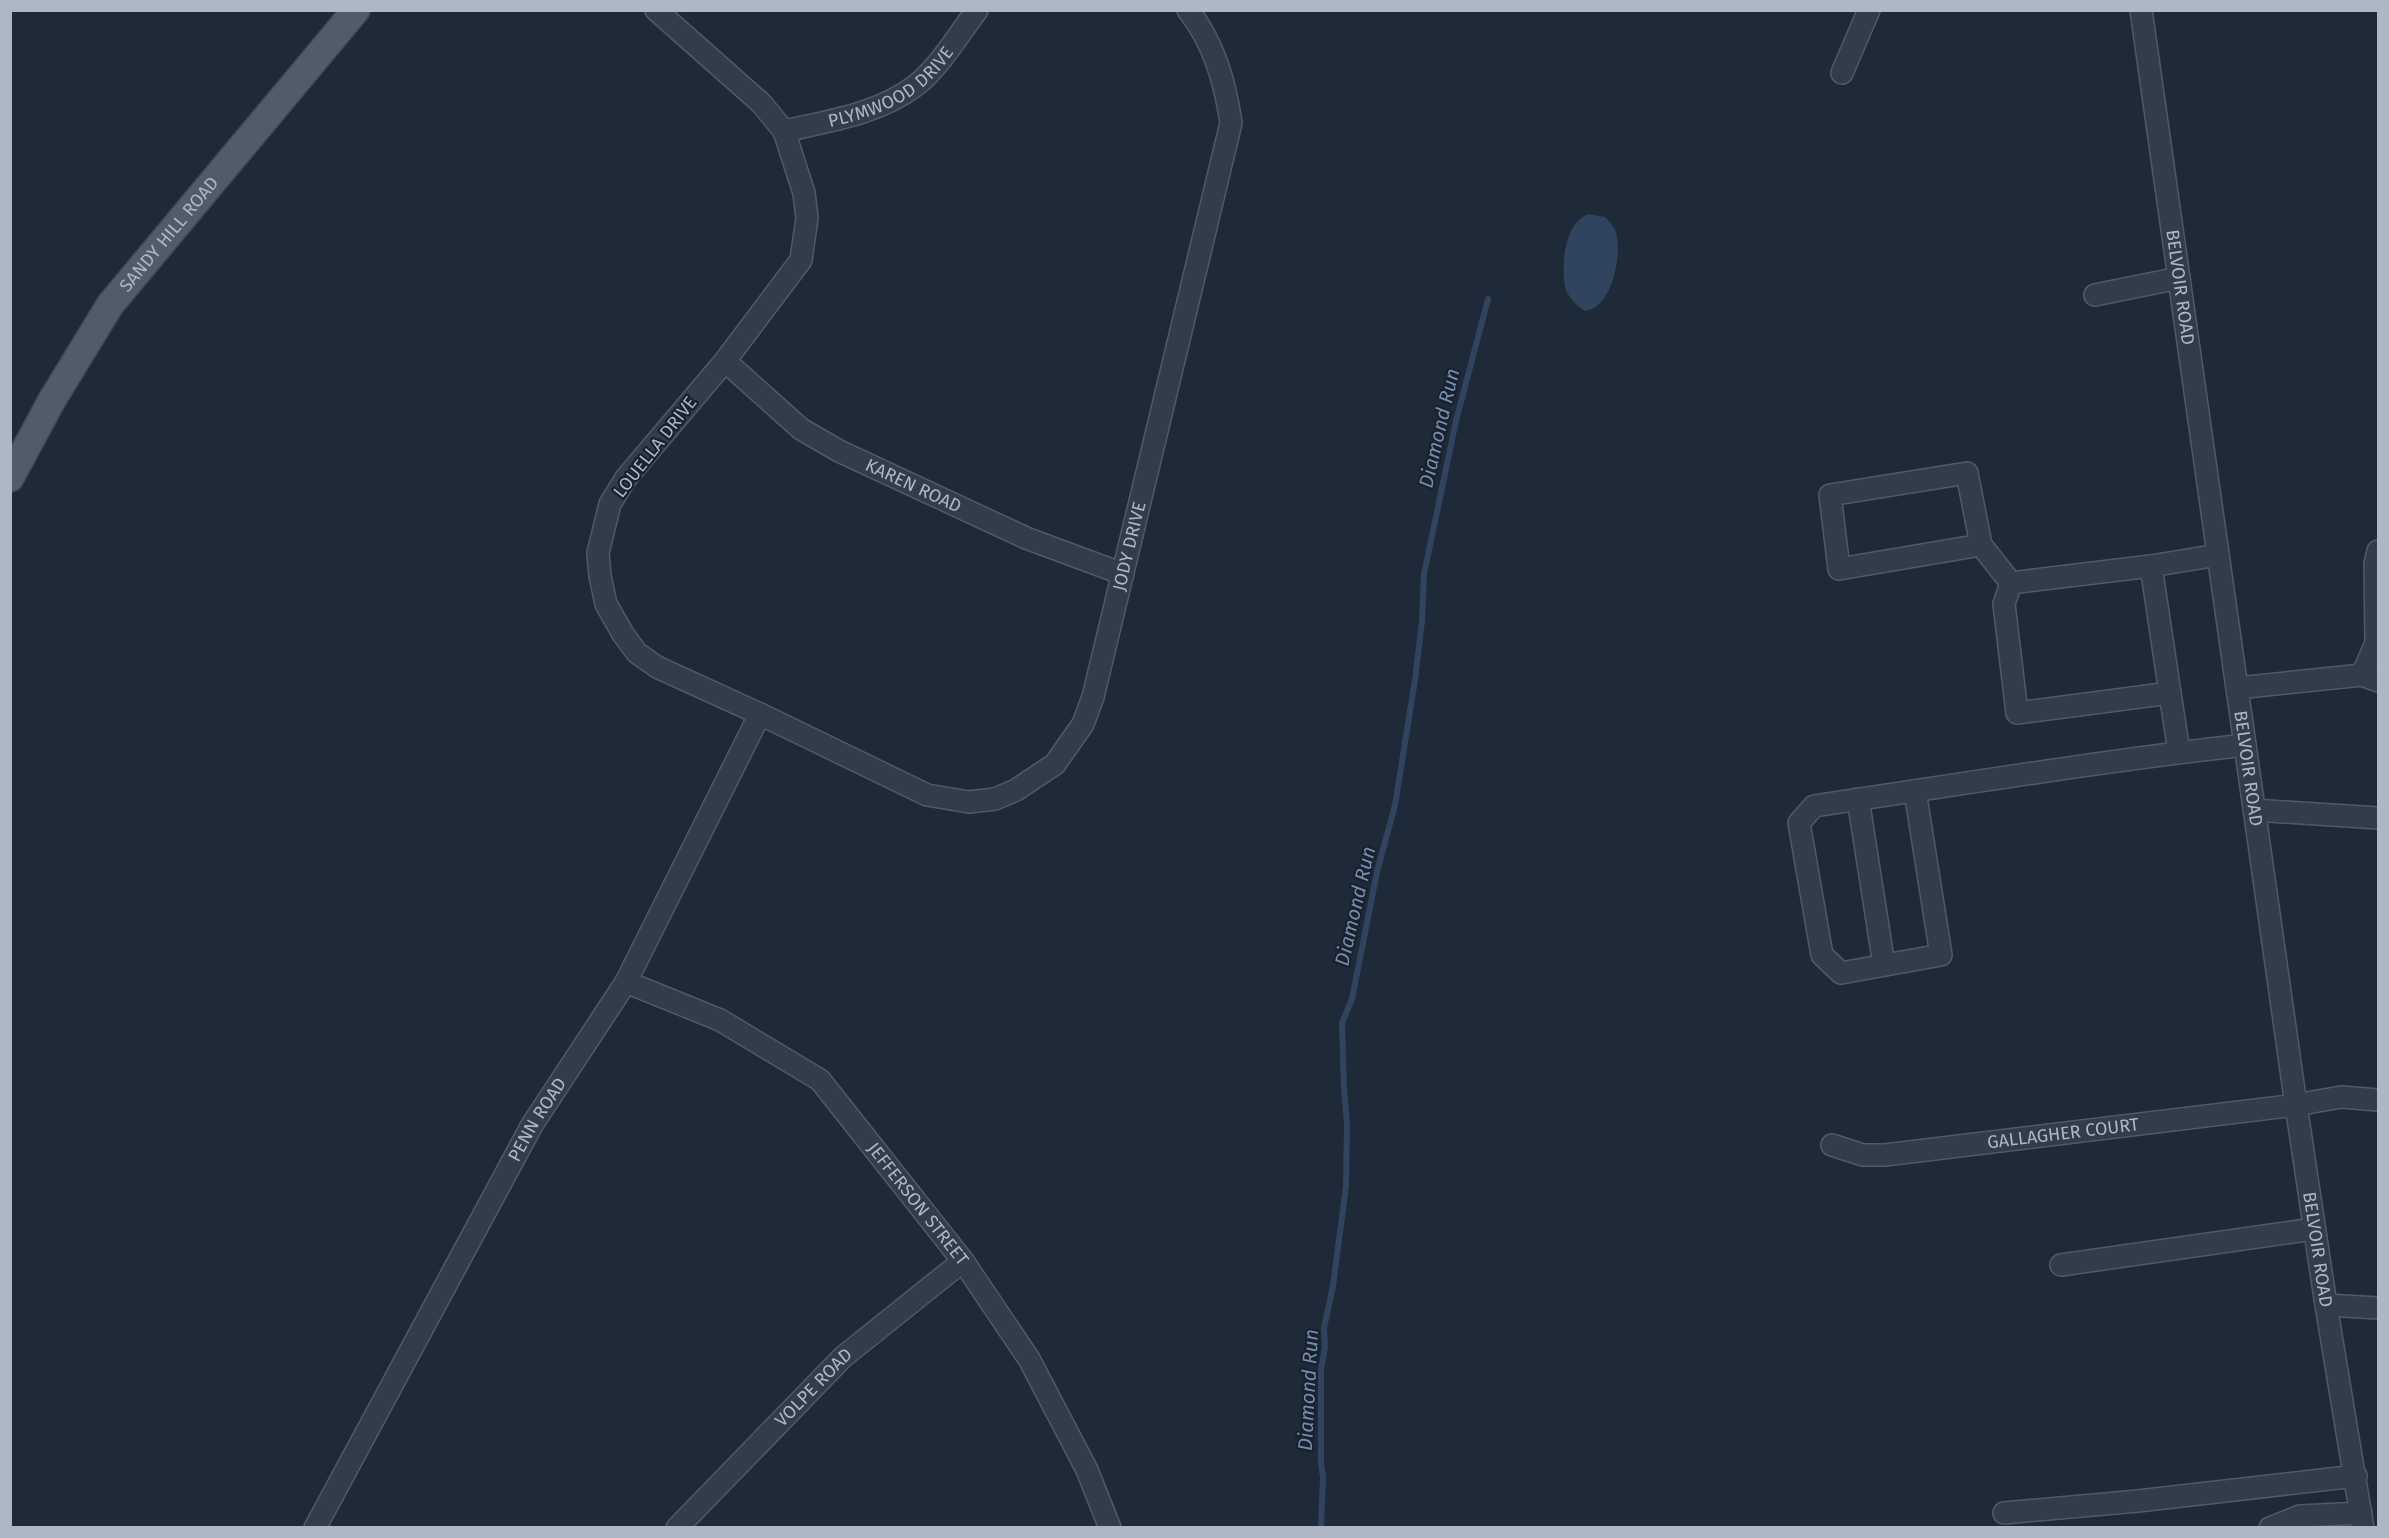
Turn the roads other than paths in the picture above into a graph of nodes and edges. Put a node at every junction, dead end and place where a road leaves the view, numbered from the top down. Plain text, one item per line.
1 (656, 10) edge
2 (977, 10) edge
3 (1188, 10) edge
4 (1869, 10) edge
5 (356, 11) edge
6 (2146, 14) edge
7 (1842, 73) dead end
8 (784, 131) junction
9 (2179, 278) junction
10 (2095, 295) dead end
11 (725, 361) junction
12 (10, 477) edge
13 (1981, 545) junction
14 (2379, 551) edge
15 (2218, 555) junction
16 (2151, 566) junction
17 (1123, 574) junction
18 (2011, 583) junction
19 (2370, 678) edge
20 (2237, 688) junction
21 (2170, 693) junction
22 (760, 714) junction
23 (2245, 745) junction
24 (2179, 752) junction
25 (1915, 791) junction
26 (1858, 799) junction
27 (2254, 810) junction
28 (2379, 818) edge
29 (1884, 965) junction
30 (626, 982) junction
31 (2379, 1100) edge
32 (2296, 1106) junction
33 (1832, 1145) dead end
34 (2314, 1229) junction
35 (963, 1261) junction
36 (2061, 1265) dead end
37 (2326, 1305) junction
38 (2379, 1308) edge
39 (2356, 1476) junction
40 (2004, 1513) dead end
41 (2362, 1520) edge
42 (315, 1527) edge
43 (677, 1527) edge
44 (1110, 1527) edge
45 (2270, 1527) edge

1 - 8 street
2 - 8 street, PLYMWOOD DRIVE
3 - 17 street, JODY DRIVE
4 - 7 street
5 - 12 main road, SANDY HILL ROAD
6 - 9 street, BELVOIR ROAD
8 - 11 street, LOUELLA DRIVE
9 - 10 street
9 - 15 street, BELVOIR ROAD
11 - 17 street, KAREN ROAD
11 - 22 street, LOUELLA DRIVE
13 - 13 street
13 - 18 street
14 - 19 street
15 - 16 street
15 - 20 street, BELVOIR ROAD
16 - 18 street
16 - 21 street
17 - 22 street, JODY DRIVE
18 - 21 street
19 - 20 street
20 - 23 street, BELVOIR ROAD
21 - 24 street
22 - 30 street, PENN ROAD
23 - 24 street
23 - 27 street, BELVOIR ROAD
24 - 25 street
25 - 26 street
25 - 29 street
26 - 29 street
26 - 29 street
27 - 28 street
27 - 32 street, BELVOIR ROAD
30 - 35 street, JEFFERSON STREET
30 - 42 street, PENN ROAD
31 - 32 street, GALLAGHER COURT
32 - 33 street, GALLAGHER COURT
32 - 34 street, BELVOIR ROAD
34 - 36 street
34 - 37 street, BELVOIR ROAD
35 - 43 street, VOLPE ROAD
35 - 44 street, JEFFERSON STREET
37 - 38 street
37 - 39 street, BELVOIR ROAD
39 - 40 street
39 - 41 street, BELVOIR ROAD
41 - 45 street

